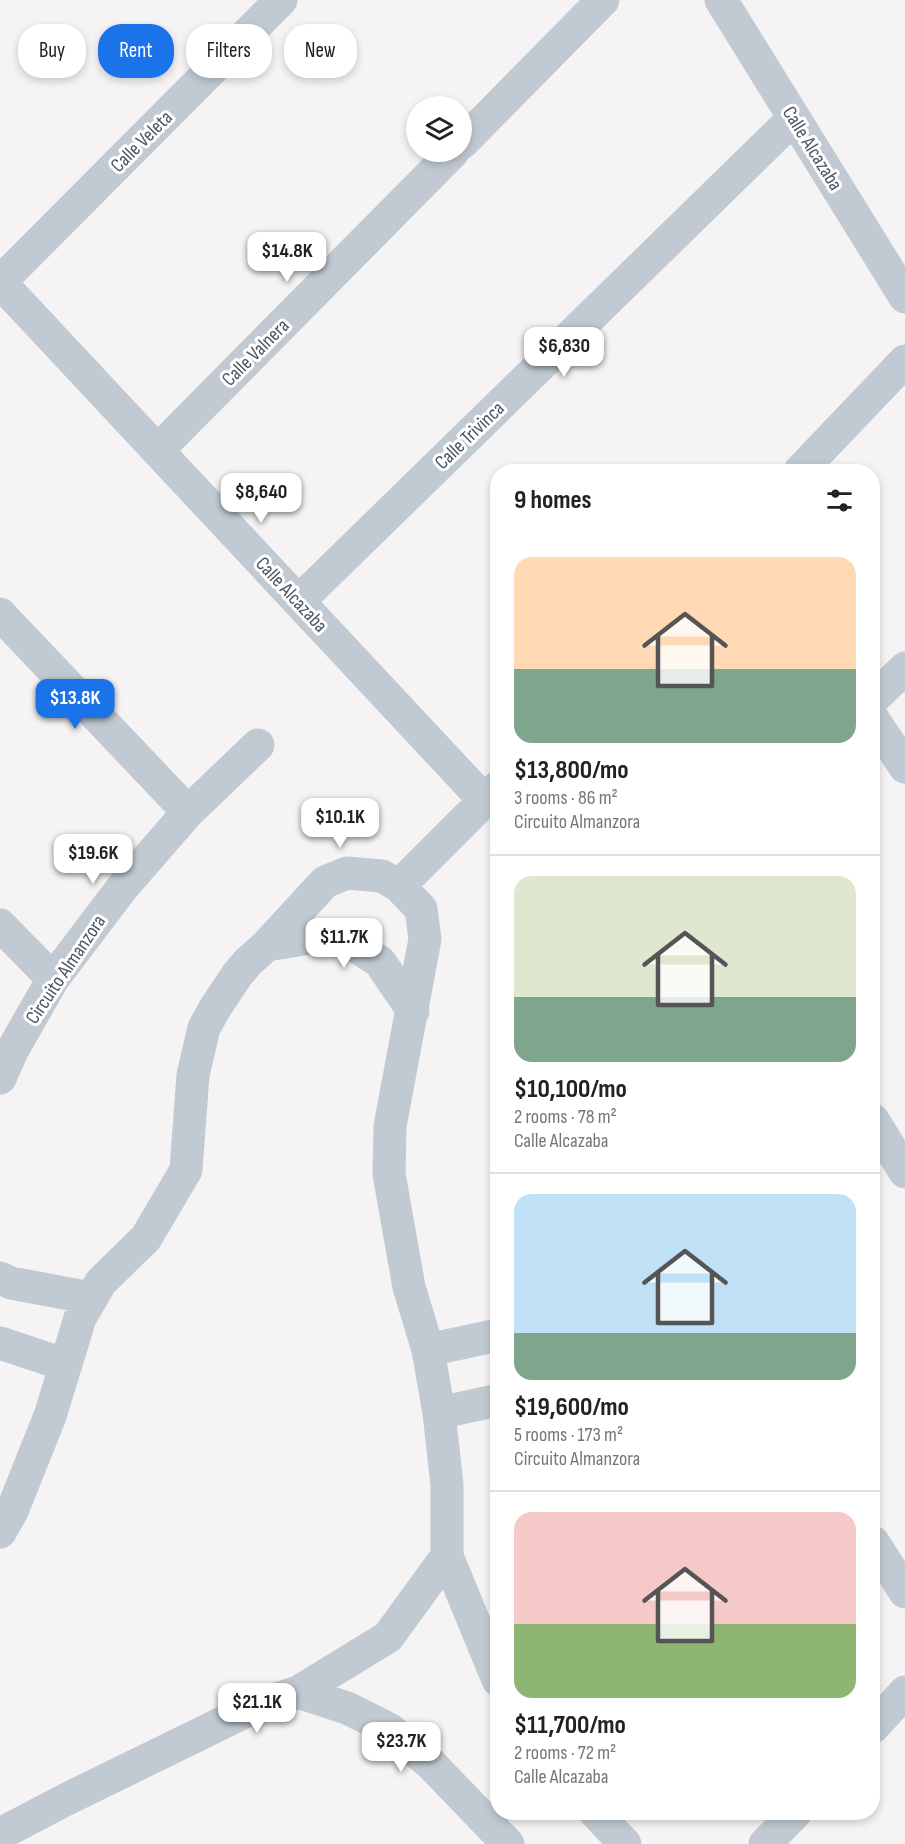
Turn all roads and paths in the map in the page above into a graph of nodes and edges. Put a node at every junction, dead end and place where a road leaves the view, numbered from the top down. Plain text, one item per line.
1 (281, 0) edge
2 (603, 0) edge
3 (721, 0) edge
4 (794, 118) junction
5 (472, 133) edge
6 (443, 162) edge
7 (0, 282) edge
8 (905, 297) edge
9 (905, 361) edge
10 (158, 450) junction
11 (807, 464) edge
12 (299, 601) junction
13 (0, 614) edge
14 (905, 668) edge
15 (880, 692) edge
16 (880, 730) edge
17 (258, 745) dead end
18 (905, 767) edge
19 (490, 793) edge
20 (490, 795) edge
21 (188, 812) junction
22 (399, 886) junction
23 (0, 925) edge
24 (267, 945) junction
25 (53, 979) junction
26 (413, 1011) junction
27 (0, 1078) edge
28 (880, 1131) edge
29 (905, 1172) edge
30 (0, 1278) edge
31 (91, 1298) junction
32 (490, 1337) edge
33 (0, 1343) edge
34 (428, 1350) junction
35 (66, 1365) junction
36 (490, 1402) edge
37 (439, 1413) junction
38 (0, 1532) edge
39 (880, 1553) edge
40 (447, 1556) junction
41 (905, 1592) edge
42 (490, 1661) edge
43 (298, 1692) junction
44 (905, 1692) edge
45 (880, 1719) edge
46 (602, 1820) edge
47 (788, 1820) edge
48 (0, 1834) edge
49 (508, 1844) edge
50 (625, 1844) edge
51 (765, 1844) edge

1 - 7 street, Calle Veleta
2 - 5 street
3 - 4 street, Calle Alcazaba
4 - 8 street, Calle Alcazaba
4 - 12 street, Calle Trivinca
6 - 10 street, Calle Valnera
7 - 10 street, Calle Alcazaba
9 - 11 street
10 - 12 street, Calle Alcazaba
12 - 19 street, Calle Alcazaba
13 - 21 street
14 - 15 street
16 - 18 street
17 - 21 street, Circuito Almanzora
20 - 22 street, Calle Alcazaba
21 - 25 street, Circuito Almanzora
22 - 24 street
22 - 26 street
23 - 25 street
24 - 26 street
24 - 31 street
25 - 27 street, Circuito Almanzora
26 - 34 street
28 - 29 street
30 - 31 street
31 - 35 street
32 - 34 street
33 - 35 street
34 - 37 street
35 - 38 street
36 - 37 street
37 - 40 street
39 - 41 street
40 - 42 street
40 - 43 street
43 - 48 street
43 - 49 street
44 - 45 street
46 - 50 street
47 - 51 street

